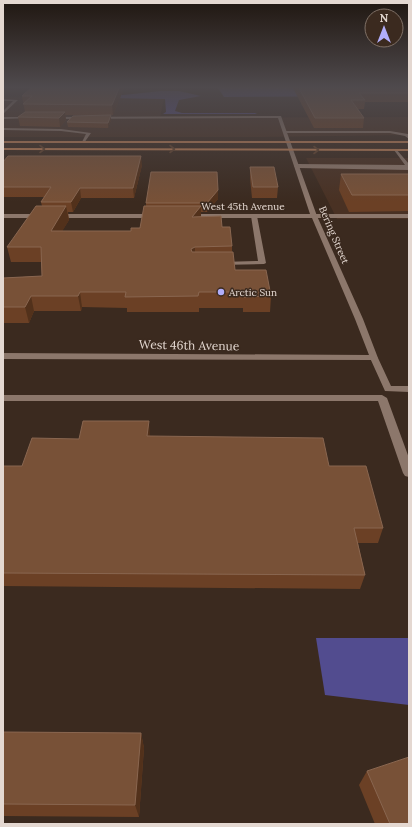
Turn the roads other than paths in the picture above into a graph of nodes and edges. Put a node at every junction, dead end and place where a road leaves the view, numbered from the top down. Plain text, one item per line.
1 (66, 125) edge
2 (283, 125) edge
3 (3, 128) edge
4 (61, 130) junction
5 (285, 132) junction
6 (409, 138) edge
7 (3, 142) edge
8 (84, 142) junction
9 (288, 142) junction
10 (409, 142) edge
11 (3, 149) edge
12 (291, 150) junction
13 (396, 150) junction
14 (409, 150) edge
15 (297, 166) junction
16 (409, 167) edge
17 (3, 216) edge
18 (160, 216) edge
19 (183, 216) edge
20 (254, 216) junction
21 (314, 216) junction
22 (409, 216) edge
23 (217, 264) edge
24 (3, 356) edge
25 (374, 358) junction
26 (409, 389) edge
27 (385, 393) junction
28 (3, 398) edge
29 (409, 473) edge

1 - 4 street
2 - 5 street, Bering Street
3 - 4 street
4 - 8 street
5 - 6 street
5 - 9 street, Bering Street
7 - 8 main road
8 - 9 main road
9 - 10 main road
9 - 12 street, Bering Street
11 -> 12 main road
12 -> 13 main road
12 - 15 street, Bering Street
13 - 14 main road
13 - 16 street
15 - 16 street
15 - 21 street, Bering Street
17 - 18 street
19 - 20 street, West 45th Avenue
20 - 21 street, West 45th Avenue
20 - 23 street
21 - 22 street, West 45th Avenue
21 - 25 street, Bering Street
24 - 25 street, West 46th Avenue
25 - 27 street, Bering Street
26 - 27 street
27 - 28 street
27 - 29 street, Bering Street

